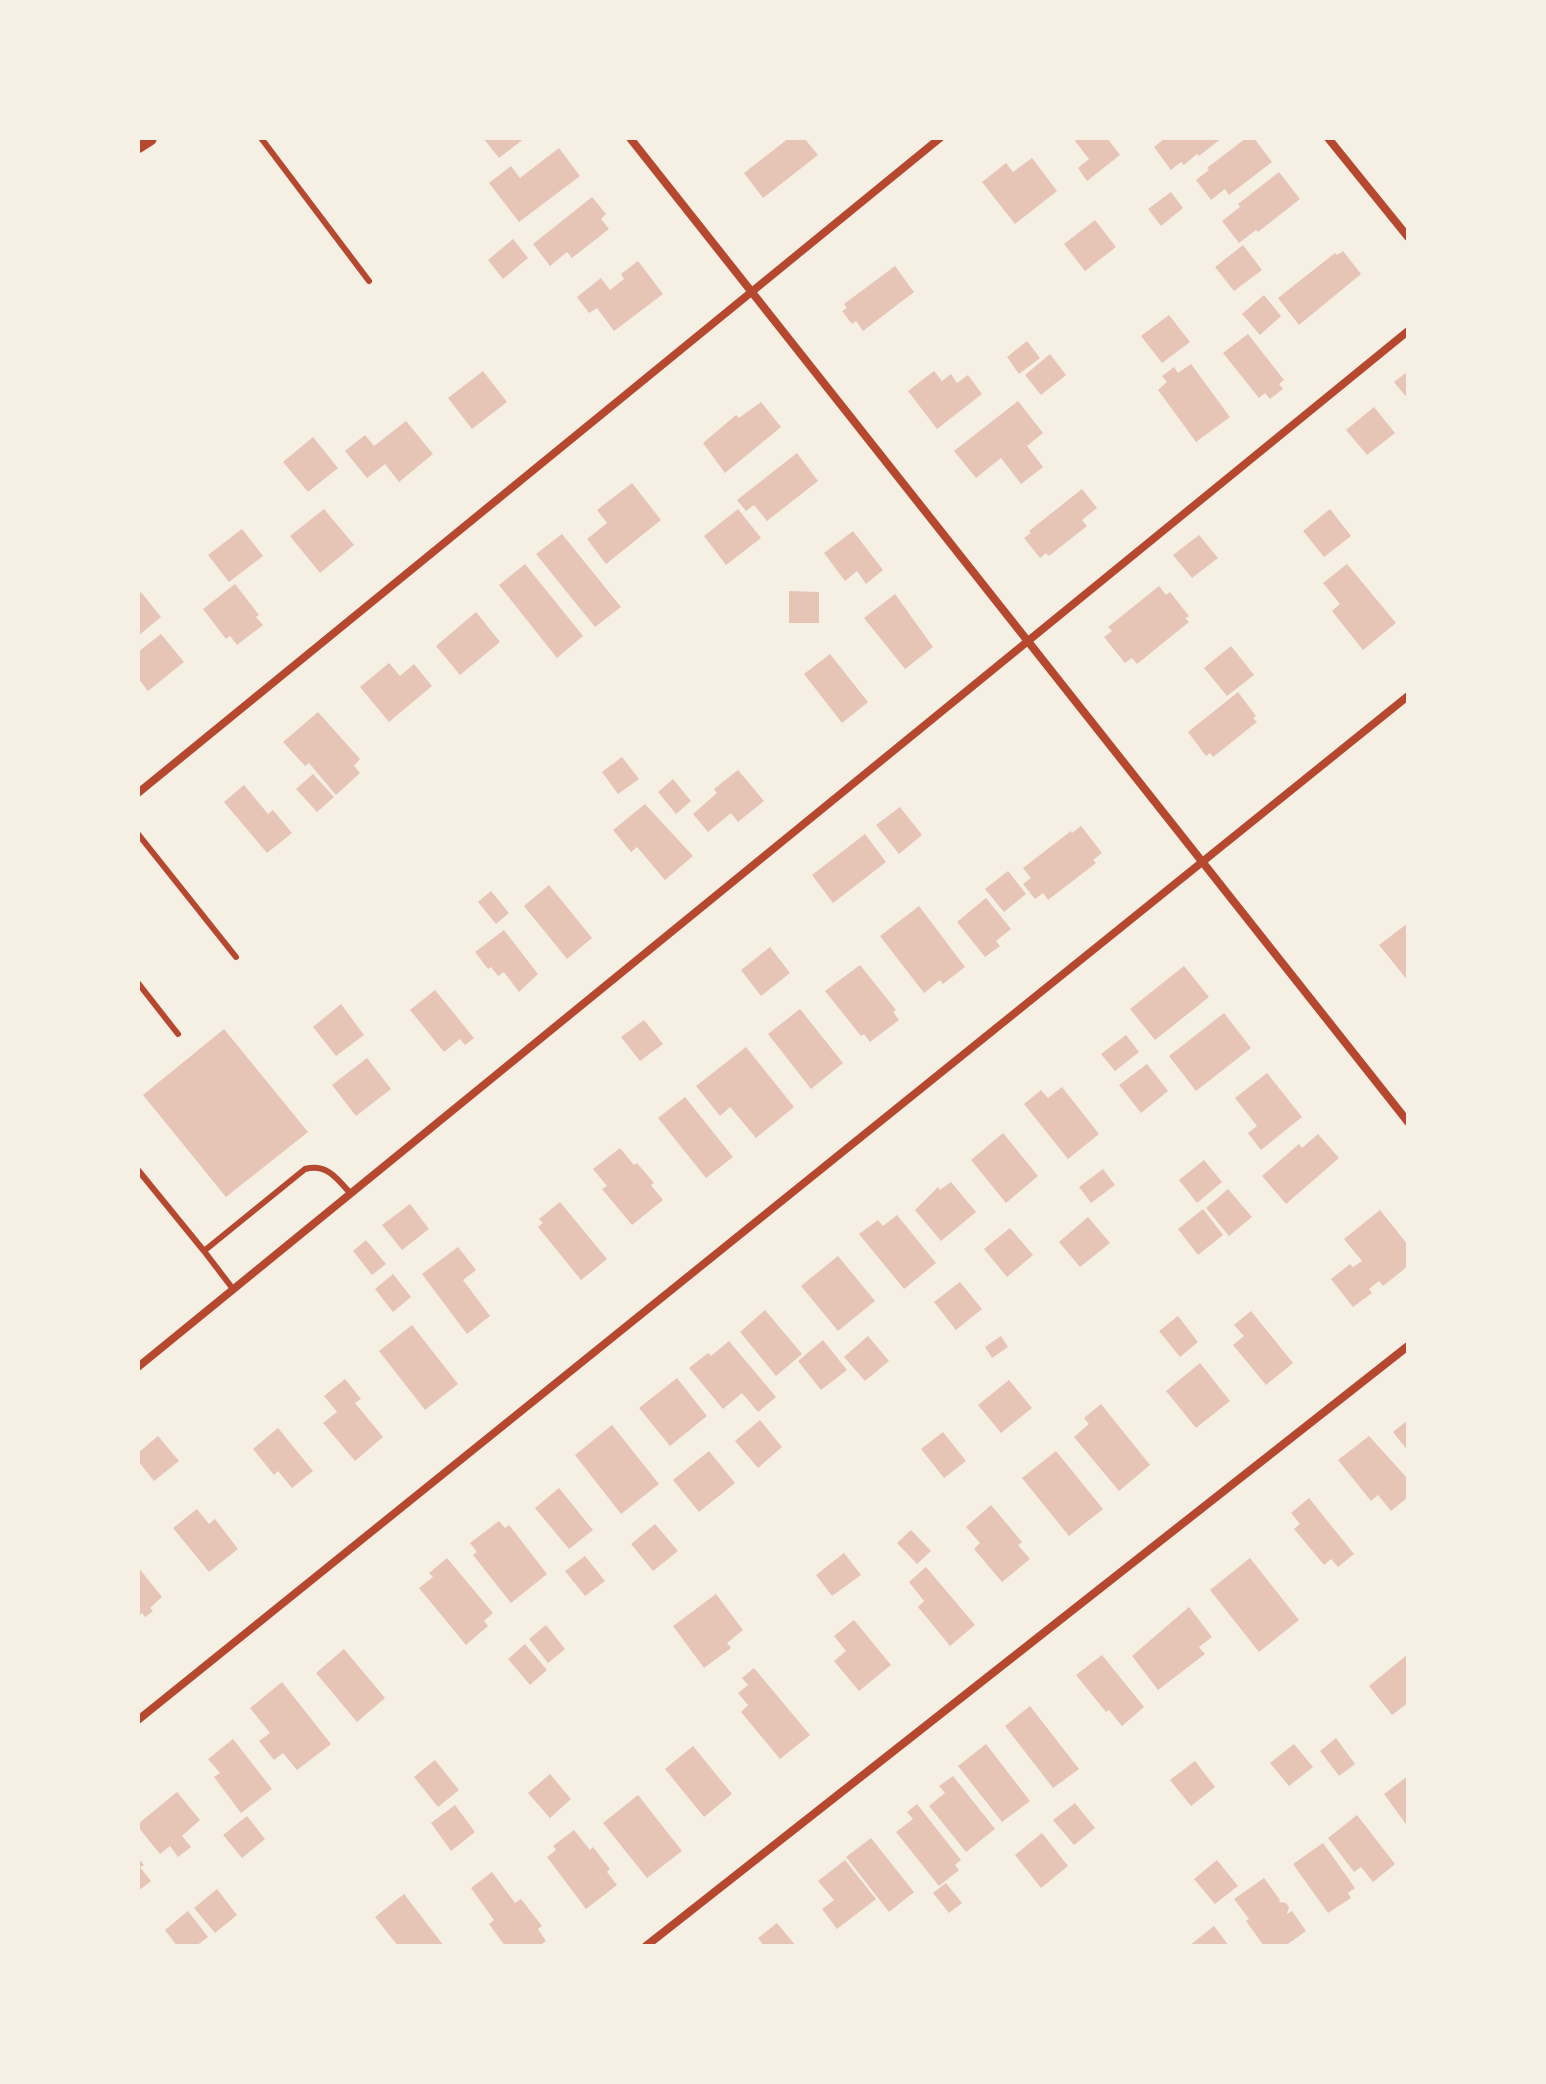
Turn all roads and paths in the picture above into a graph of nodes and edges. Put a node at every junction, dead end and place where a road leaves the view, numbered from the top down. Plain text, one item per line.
1 (261, 138) edge
2 (630, 138) edge
3 (940, 138) edge
4 (1328, 138) edge
5 (1408, 237) edge
6 (369, 281) dead end
7 (750, 291) junction
8 (1408, 331) edge
9 (1029, 643) junction
10 (1408, 696) edge
11 (138, 793) edge
12 (138, 834) edge
13 (1202, 861) junction
14 (236, 957) dead end
15 (138, 983) edge
16 (178, 1034) dead end
17 (1408, 1122) edge
18 (138, 1170) edge
19 (350, 1193) junction
20 (204, 1251) junction
21 (233, 1289) junction
22 (1408, 1346) edge
23 (138, 1367) edge
24 (138, 1720) edge
25 (646, 1946) edge

1 - 6 lane
2 - 7 street
3 - 7 street
4 - 5 street
7 - 9 street
7 - 11 street
8 - 9 street
9 - 13 street
9 - 19 street
10 - 13 street
12 - 14 lane
13 - 17 street
13 - 24 street
15 - 16 lane
18 - 20 lane
19 - 20 lane
19 - 21 street
20 - 21 lane
21 - 23 street
22 - 25 street

